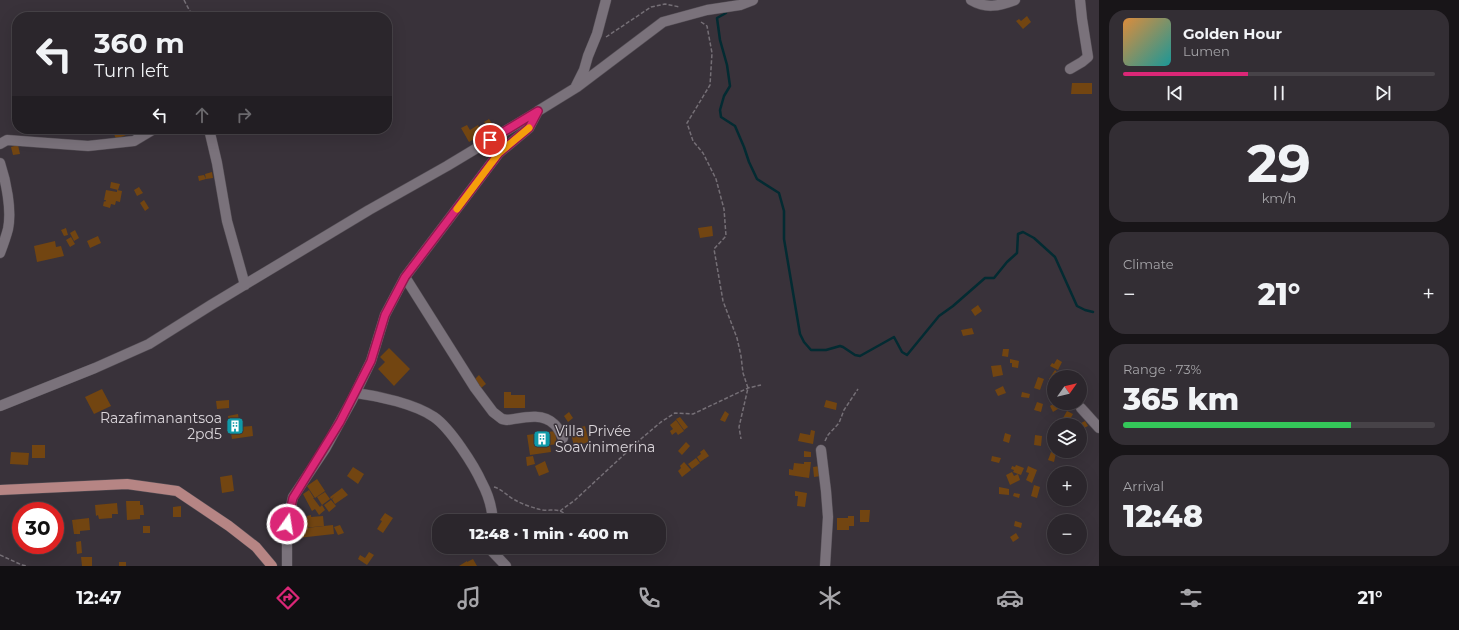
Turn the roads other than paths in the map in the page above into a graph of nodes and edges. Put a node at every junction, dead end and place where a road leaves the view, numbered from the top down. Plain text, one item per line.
1 (606, 0) edge
2 (753, 0) edge
3 (971, 0) edge
4 (1015, 0) edge
5 (1080, 0) edge
6 (1070, 69) dead end
7 (574, 89) junction
8 (538, 111) junction
9 (146, 134) edge
10 (210, 134) edge
11 (0, 144) edge
12 (0, 163) edge
13 (0, 253) edge
14 (405, 277) junction
15 (245, 285) junction
16 (356, 393) junction
17 (0, 406) edge
18 (1083, 410) edge
19 (1099, 428) edge
20 (563, 438) dead end
21 (821, 450) road end
22 (0, 490) edge
23 (492, 514) edge
24 (495, 554) edge
25 (272, 566) edge
26 (287, 566) edge
27 (506, 566) edge
28 (825, 566) edge

1 - 7 street
2 - 7 street
3 - 4 street
5 - 6 street
7 - 8 street
8 - 14 street
8 - 15 street
9 - 11 street
10 - 15 street
12 - 13 street
14 - 16 street
14 - 20 street
15 - 17 street
16 - 23 street
16 - 26 street
18 - 19 street
21 - 28 street
22 - 25 main road
24 - 27 street

